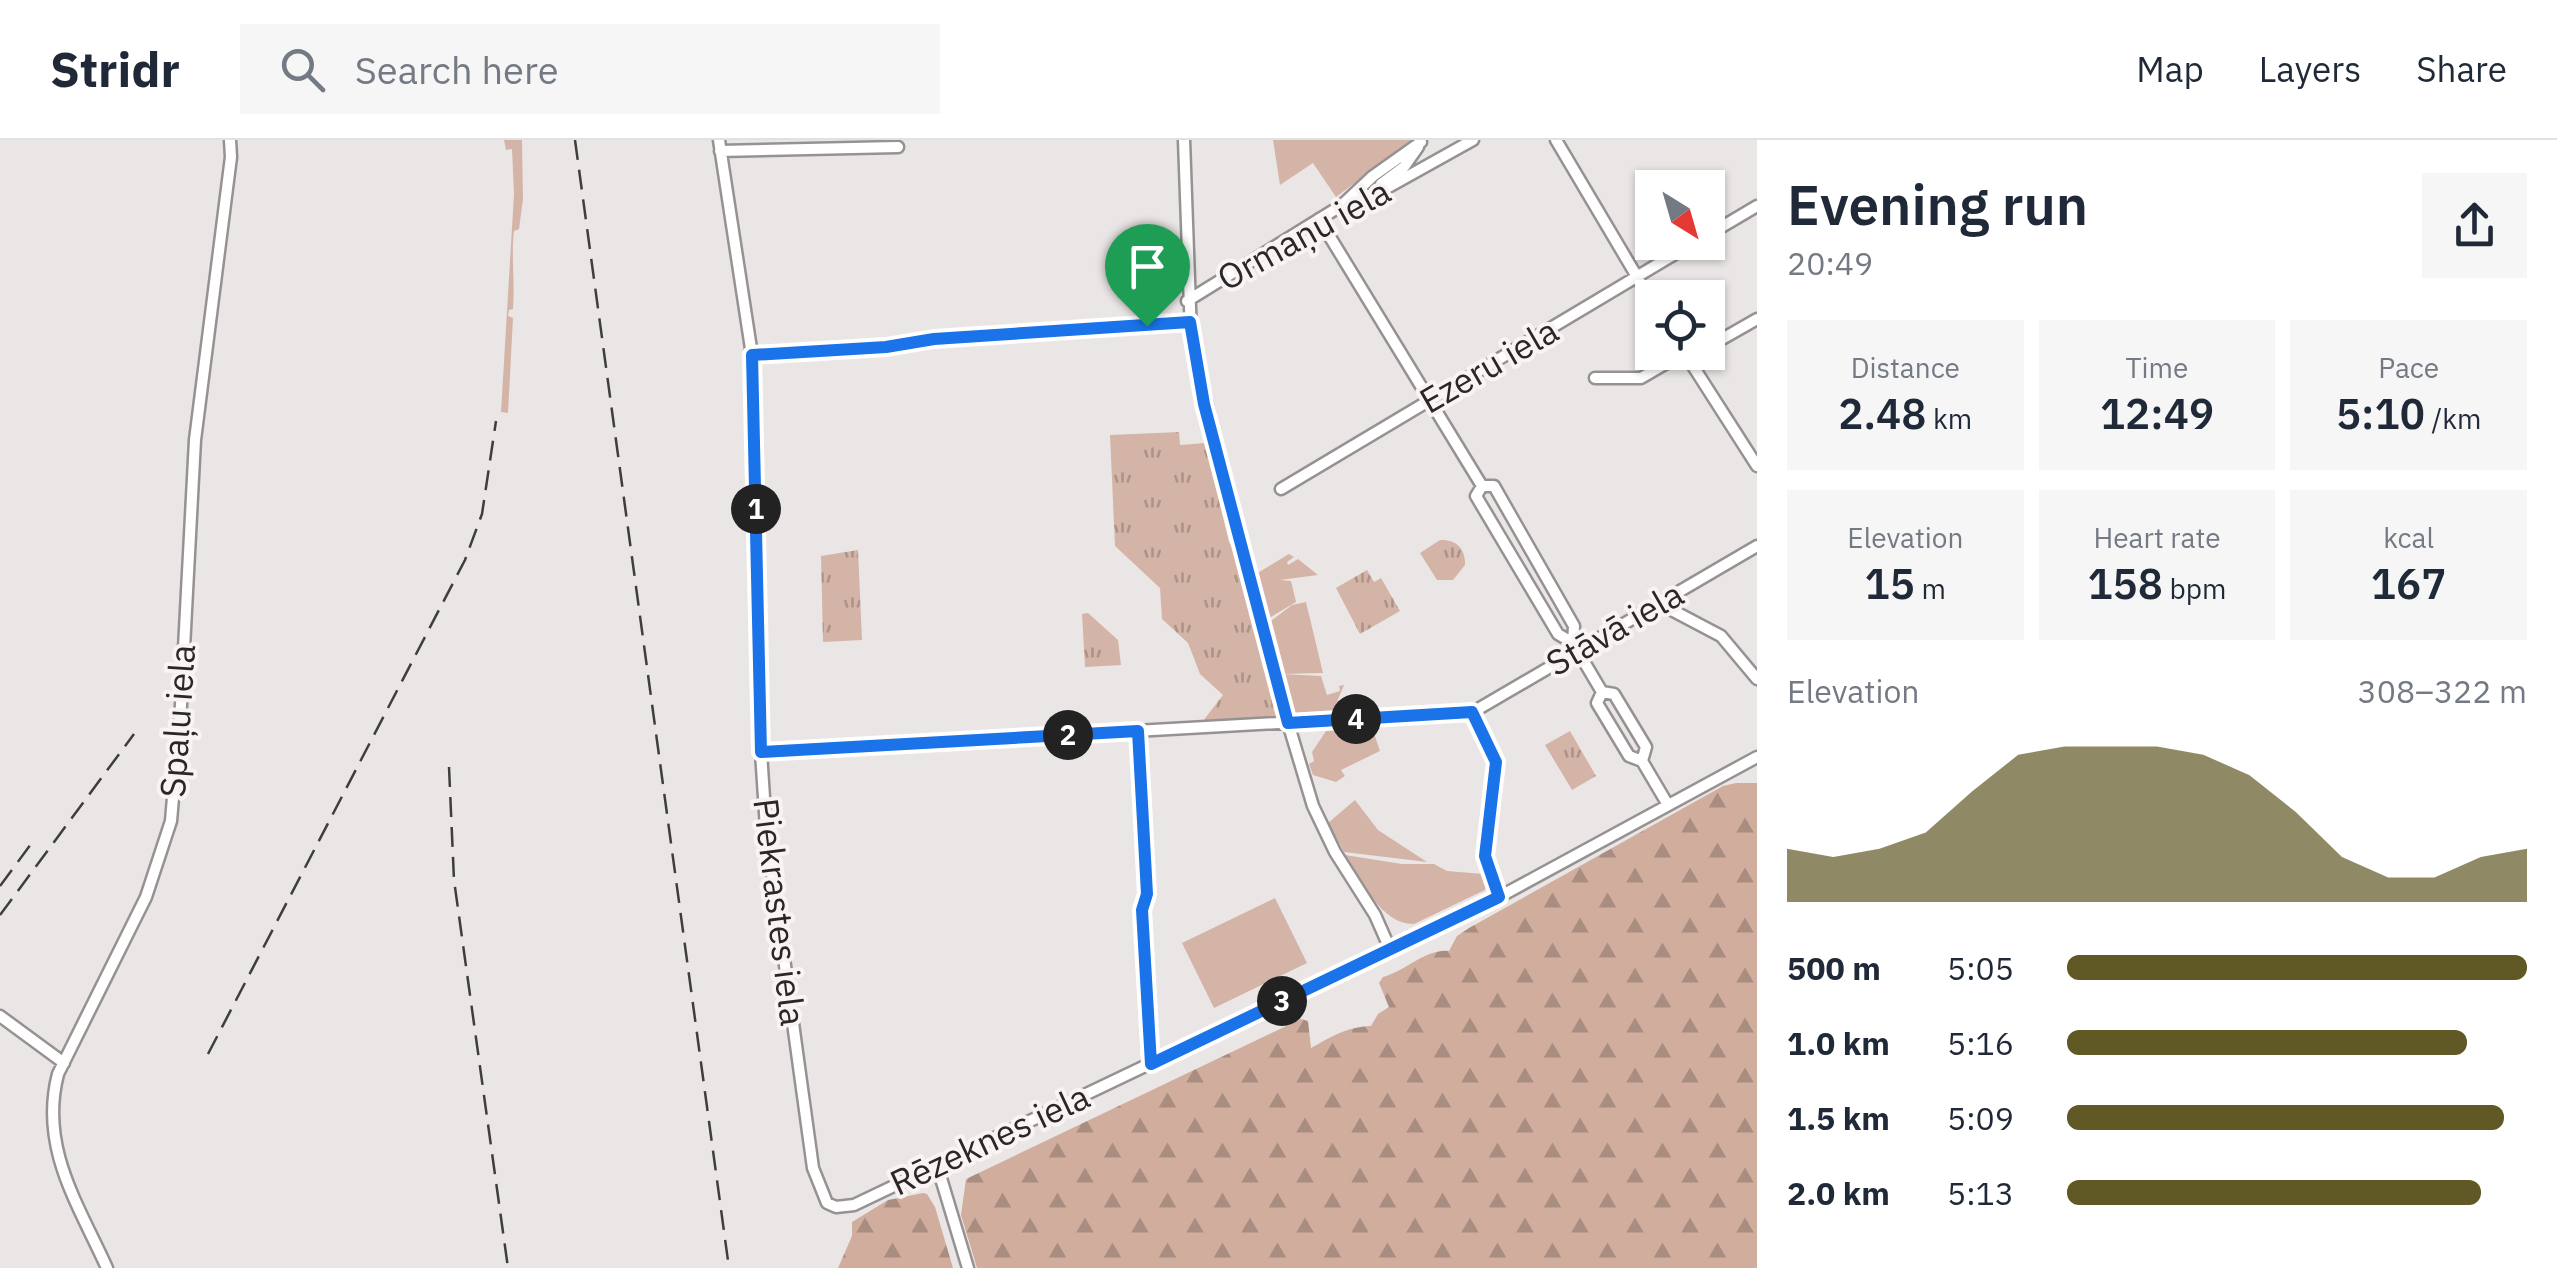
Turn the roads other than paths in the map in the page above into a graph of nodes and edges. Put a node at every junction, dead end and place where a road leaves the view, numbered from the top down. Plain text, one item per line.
1 (230, 140) edge
2 (1184, 140) edge
3 (1473, 140) edge
4 (1556, 140) edge
5 (1421, 141) edge
6 (1461, 143) edge
7 (719, 146) edge
8 (898, 146) dead end
9 (1345, 206) junction
10 (1757, 206) edge
11 (1319, 220) junction
12 (1725, 225) edge
13 (1665, 260) edge
14 (1637, 277) junction
15 (1639, 280) edge
16 (1188, 301) junction
17 (1757, 319) edge
18 (1190, 322) junction
19 (1725, 337) edge
20 (752, 355) junction
21 (1655, 370) edge
22 (1700, 370) edge
23 (1652, 372) joint
24 (1596, 378) dead end
25 (1430, 401) junction
26 (1757, 466) edge
27 (1482, 486) junction
28 (1282, 488) dead end
29 (1757, 546) edge
30 (1666, 607) dead end
31 (1575, 646) junction
32 (1757, 678) edge
33 (1602, 692) junction
34 (1472, 712) junction
35 (1288, 723) junction
36 (1138, 731) junction
37 (761, 752) junction
38 (1757, 756) edge
39 (1642, 762) junction
40 (1668, 805) junction
41 (1499, 897) junction
42 (1390, 948) junction
43 (0, 1016) edge
44 (64, 1063) junction
45 (1151, 1064) junction
46 (937, 1166) junction
47 (827, 1203) joint
48 (107, 1268) edge
49 (968, 1268) edge

1 - 44 street, Spaļu iela
2 - 16 street
3 - 6 street, Ormaņu iela
4 - 14 street
5 - 9 street
6 - 9 street, Ormaņu iela
7 - 8 street
7 - 20 street, Piekrastes iela
9 - 11 street, Ormaņu iela
10 - 12 street
11 - 16 street, Ormaņu iela
11 - 25 street
13 - 14 street, Ezeru iela
14 - 15 street
14 - 25 street, Ezeru iela
16 - 18 street
17 - 19 street
18 - 20 street
18 - 35 street
20 - 37 street, Piekrastes iela
21 - 23 street
22 - 26 street
23 - 24 street
25 - 27 street
25 - 28 street, Ezeru iela
27 - 31 street
27 - 31 street
29 - 31 street, Stāvā iela
30 - 32 street
31 - 33 street
31 - 34 street, Stāvā iela
33 - 39 street
33 - 39 street
34 - 35 street
34 - 41 street
35 - 36 street
35 - 42 street
36 - 37 street
36 - 45 street
37 - 47 street, Piekrastes iela
38 - 40 street, Rēzeknes iela
39 - 40 street
40 - 41 street, Rēzeknes iela
41 - 42 street, Rēzeknes iela
42 - 45 street, Rēzeknes iela
43 - 44 street
44 - 48 street, Spaļu iela
45 - 46 street, Rēzeknes iela
46 - 47 street, Rēzeknes iela
46 - 49 street

